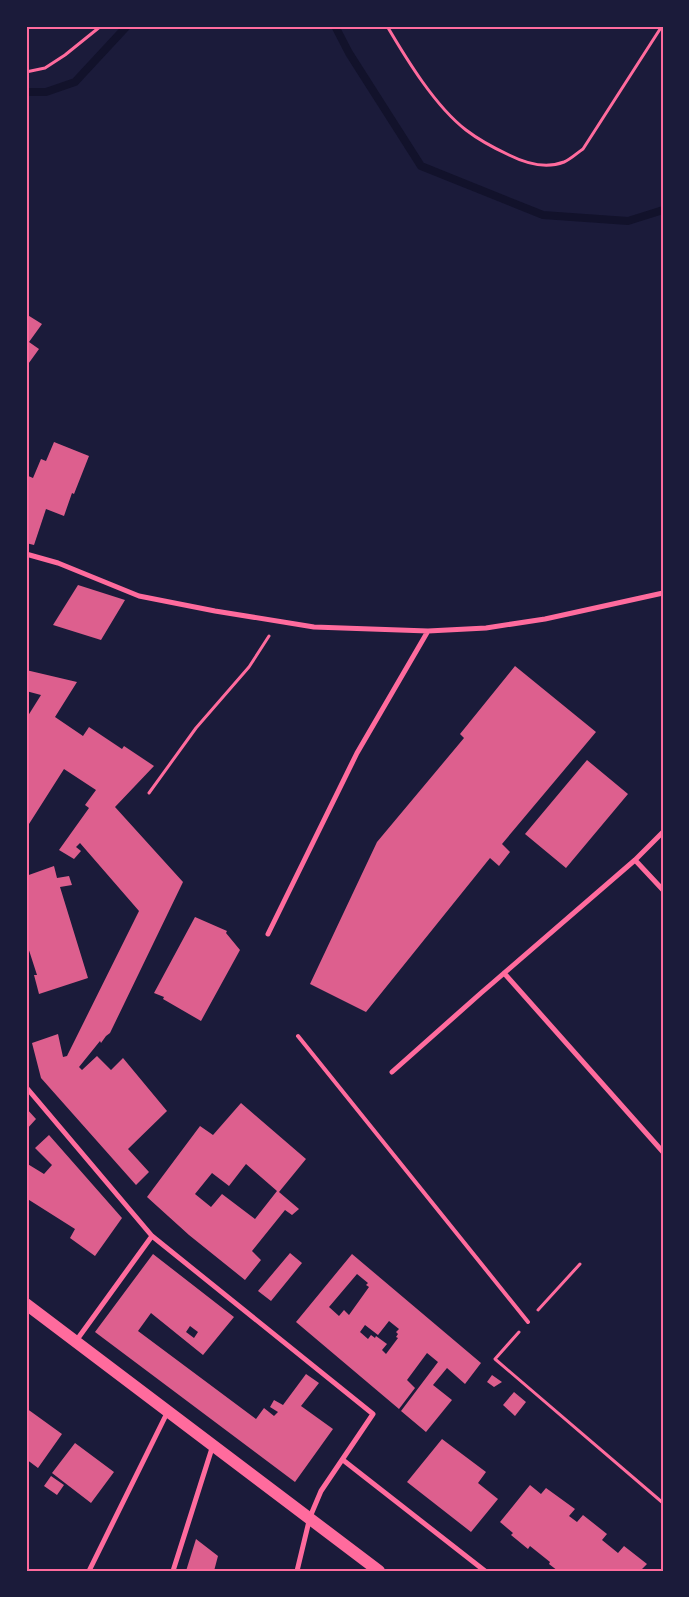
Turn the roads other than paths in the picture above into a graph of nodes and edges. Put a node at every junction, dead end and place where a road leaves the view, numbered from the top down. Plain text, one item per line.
1 (26, 554) edge
2 (663, 594) edge
3 (428, 631) junction
4 (663, 832) edge
5 (635, 860) junction
6 (663, 890) edge
7 (268, 934) dead end
8 (504, 973) junction
9 (298, 1036) dead end
10 (392, 1072) dead end
11 (26, 1087) edge
12 (663, 1152) edge
13 (152, 1236) junction
14 (26, 1304) edge
15 (528, 1322) dead end
16 (76, 1341) junction
17 (168, 1411) junction
18 (213, 1444) junction
19 (343, 1460) junction
20 (310, 1517) junction
21 (89, 1571) edge
22 (173, 1571) edge
23 (297, 1571) edge
24 (379, 1571) edge
25 (485, 1571) edge

1 - 3 street
2 - 3 street
3 - 7 street
4 - 5 street
5 - 6 street
5 - 8 street
8 - 10 street
8 - 12 street
9 - 15 lane
11 - 13 street
13 - 16 street
13 - 19 street
14 - 16 main road
16 - 17 main road
17 - 18 main road
17 - 21 street
18 - 20 main road
18 - 22 street
19 - 20 street
19 - 25 street
20 - 23 street
20 - 24 main road

